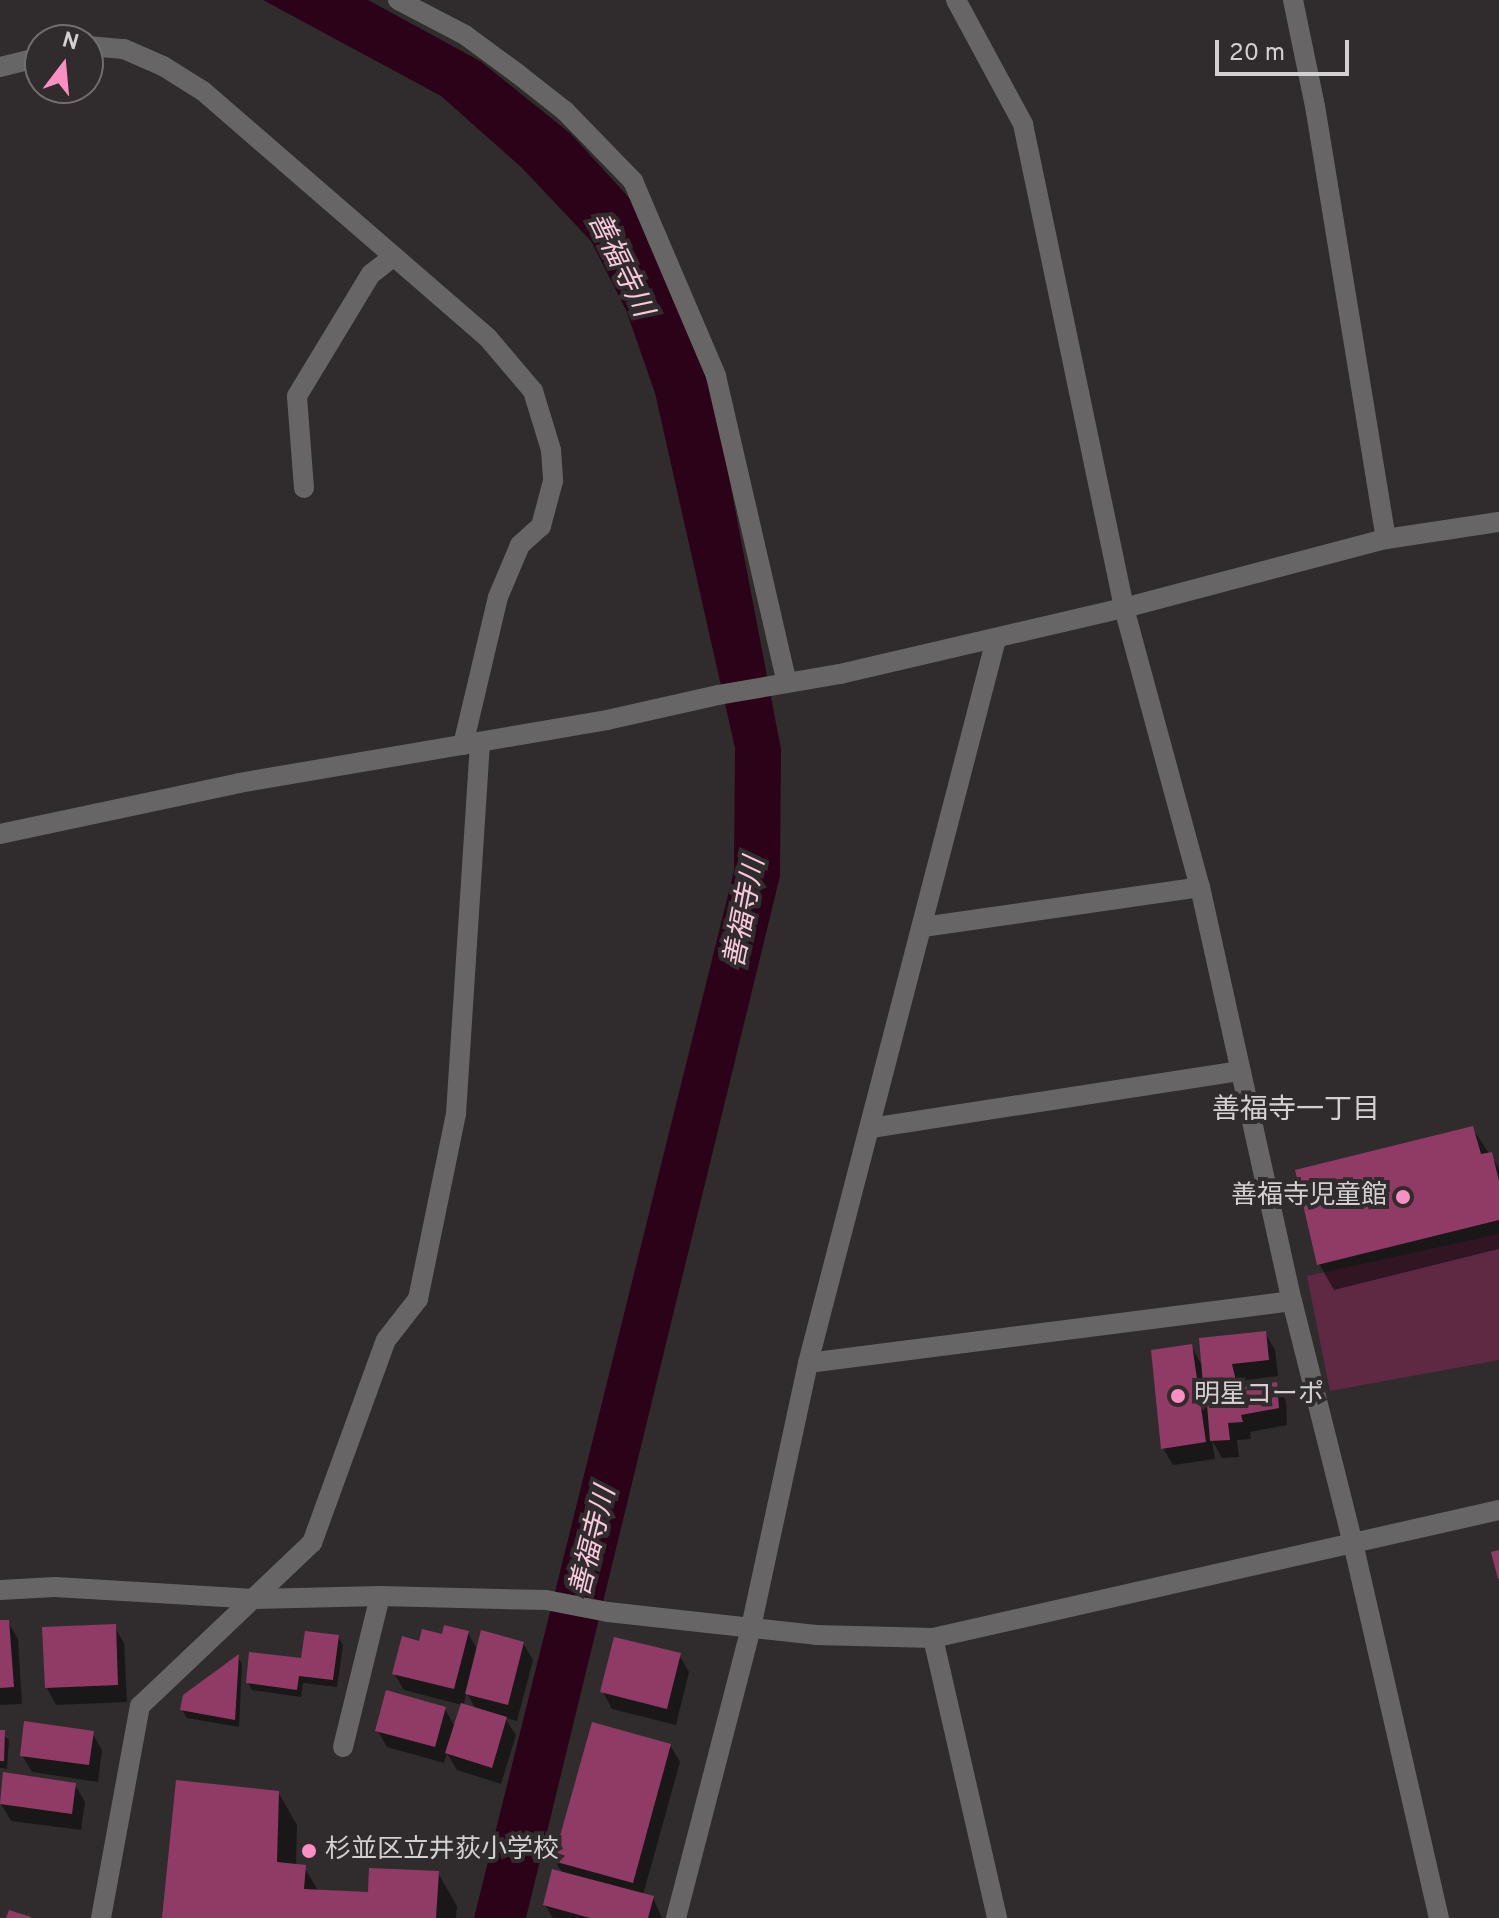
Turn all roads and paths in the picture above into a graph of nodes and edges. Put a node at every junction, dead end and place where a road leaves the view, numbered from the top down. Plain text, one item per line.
1 (398, 0) edge
2 (1293, 0) edge
3 (960, 1) edge
4 (104, 47) edge
5 (24, 61) edge
6 (0, 67) edge
7 (393, 257) junction
8 (304, 488) dead end
9 (1499, 522) edge
10 (1386, 539) junction
11 (1124, 608) junction
12 (996, 639) junction
13 (784, 684) junction
14 (472, 743) junction
15 (0, 834) edge
16 (1200, 887) junction
17 (923, 927) junction
18 (1239, 1071) junction
19 (871, 1128) junction
20 (1292, 1301) junction
21 (808, 1363) junction
22 (1499, 1510) edge
23 (1353, 1543) junction
24 (0, 1590) edge
25 (380, 1596) junction
26 (255, 1599) junction
27 (751, 1627) junction
28 (933, 1638) junction
29 (343, 1747) dead end
30 (101, 1918) edge
31 (676, 1918) edge
32 (997, 1918) edge
33 (1439, 1918) edge

1 - 13 street
2 - 10 street
3 - 11 street
4 - 7 street
5 - 6 street
7 - 8 street
7 - 14 street
9 - 10 street
10 - 11 street
11 - 12 street
11 - 16 street
12 - 13 street
12 - 17 street
13 - 14 street
14 - 15 street
14 - 26 street
16 - 17 street
16 - 18 street
17 - 19 street
18 - 19 street
18 - 20 street
19 - 21 street
20 - 21 street
20 - 23 street
21 - 27 street
22 - 23 street
23 - 28 street
23 - 33 street
24 - 26 street
25 - 26 street
25 - 27 street
25 - 29 street
26 - 30 street
27 - 28 street
27 - 31 street
28 - 32 street

